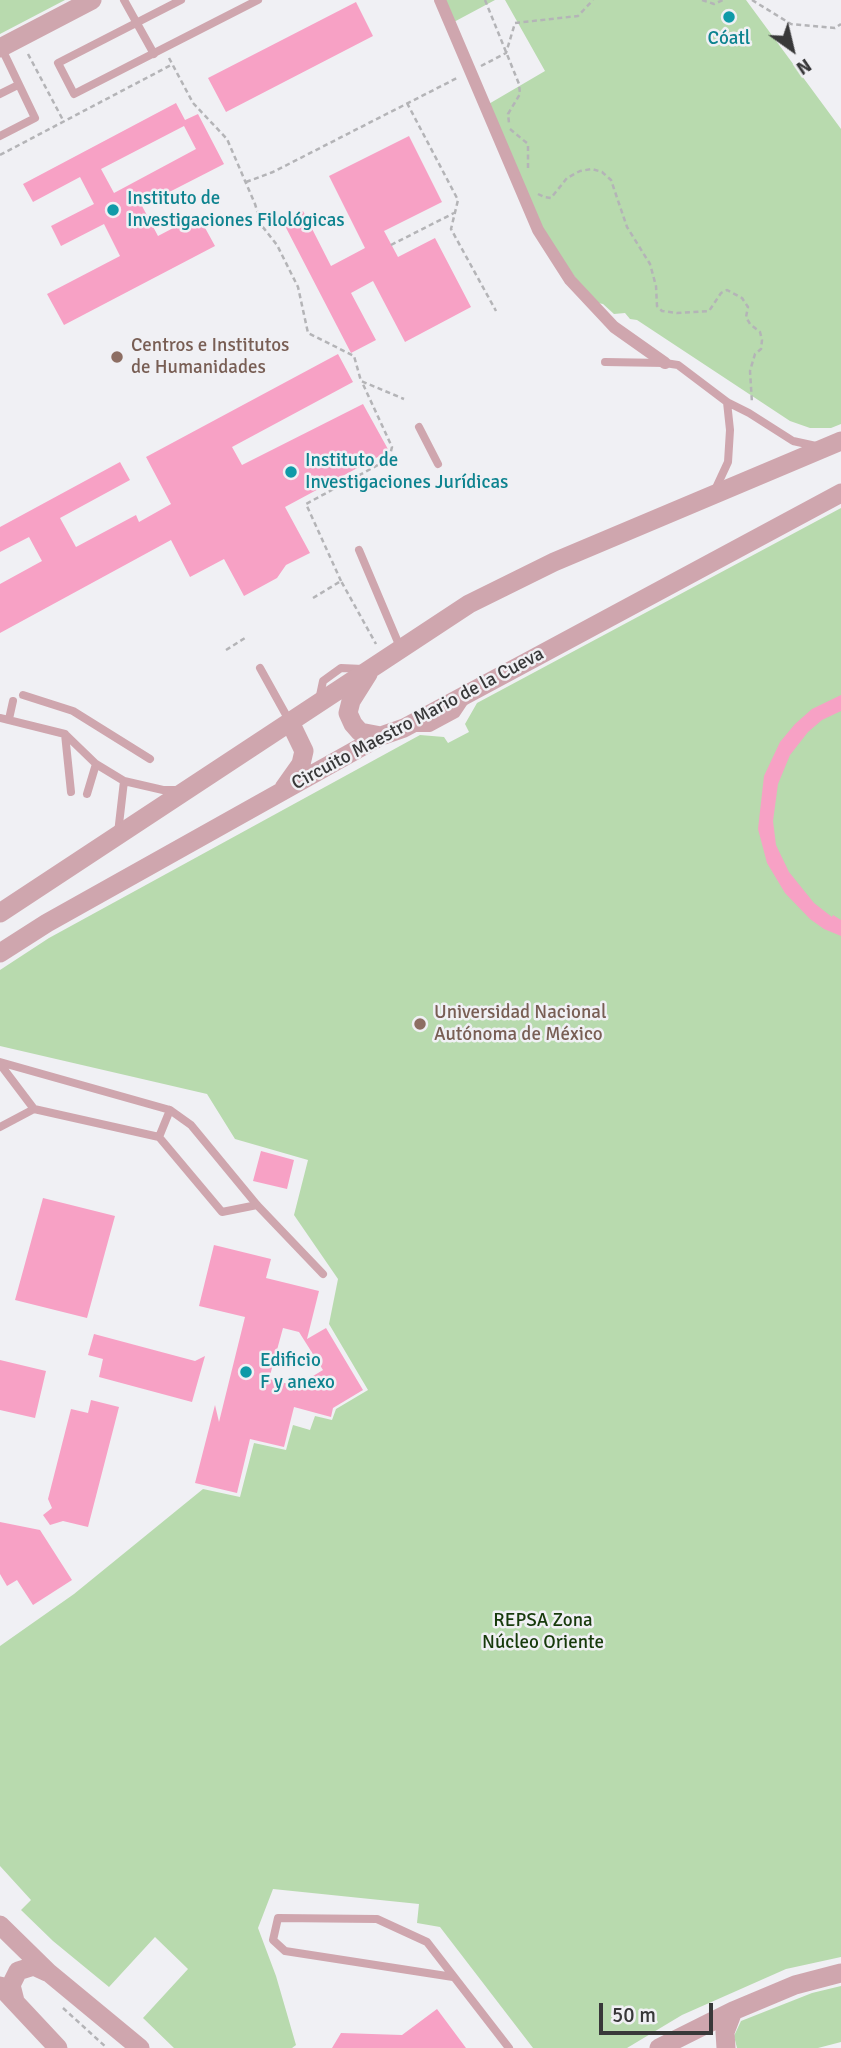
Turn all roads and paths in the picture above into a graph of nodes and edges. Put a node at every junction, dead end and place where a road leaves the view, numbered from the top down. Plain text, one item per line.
1 (92, 0) edge
2 (124, 0) edge
3 (181, 0) edge
4 (258, 0) edge
5 (440, 0) edge
6 (485, 0) edge
7 (593, 0) edge
8 (702, 0) edge
9 (723, 0) edge
10 (752, 0) edge
11 (137, 23) junction
12 (841, 24) edge
13 (19, 38) junction
14 (1, 47) edge
15 (164, 48) junction
16 (506, 53) junction
17 (154, 54) junction
18 (173, 64) junction
19 (471, 71) junction
20 (18, 85) junction
21 (0, 94) edge
22 (407, 103) junction
23 (64, 122) junction
24 (0, 136) edge
25 (0, 155) edge
26 (528, 171) dead end
27 (246, 183) junction
28 (534, 191) dead end
29 (456, 212) junction
30 (391, 245) dead end
31 (496, 312) dead end
32 (605, 362) dead end
33 (664, 363) junction
34 (361, 381) junction
35 (404, 398) dead end
36 (727, 402) junction
37 (755, 416) junction
38 (419, 427) dead end
39 (832, 445) edge
40 (438, 464) dead end
41 (841, 493) edge
42 (712, 496) junction
43 (359, 550) dead end
44 (341, 581) junction
45 (313, 598) dead end
46 (246, 638) dead end
47 (226, 650) dead end
48 (385, 660) junction
49 (260, 668) dead end
50 (23, 695) dead end
51 (13, 701) dead end
52 (5, 719) edge
53 (290, 722) junction
54 (65, 734) junction
55 (381, 736) junction
56 (150, 759) dead end
57 (96, 764) junction
58 (124, 780) junction
59 (186, 790) junction
60 (71, 792) dead end
61 (87, 794) dead end
62 (279, 794) junction
63 (118, 835) junction
64 (20, 900) junction
65 (0, 903) edge
66 (0, 913) edge
67 (0, 953) edge
68 (0, 1063) edge
69 (34, 1109) junction
70 (170, 1110) junction
71 (0, 1127) edge
72 (159, 1137) junction
73 (257, 1205) junction
74 (323, 1275) dead end
75 (0, 1925) edge
76 (48, 1972) junction
77 (841, 1973) edge
78 (453, 1977) junction
79 (0, 1986) edge
80 (15, 2001) junction
81 (733, 2011) junction
82 (58, 2048) edge
83 (140, 2048) edge
84 (509, 2048) edge
85 (659, 2048) edge
86 (726, 2048) edge

1 - 13 street
2 - 11 lane
3 - 11 lane
4 - 15 lane
5 - 19 street
6 - 16 path
7 - 16 path
8 - 9 path
10 - 12 path
11 - 17 lane
11 - 17 lane
13 - 14 street
13 - 23 path
14 - 20 lane
15 - 17 lane
15 - 18 path
16 - 19 path
16 - 26 path
18 - 23 path
18 - 27 path
19 - 22 path
19 - 33 street
20 - 21 lane
20 - 24 lane
22 - 27 path
22 - 29 path
23 - 25 path
27 - 34 path
28 - 37 path
29 - 30 path
29 - 31 path
32 - 33 lane
33 - 36 lane
34 - 35 path
34 - 44 path
36 - 37 lane
36 - 42 lane
37 - 39 lane
38 - 40 lane
39 - 42 street
41 - 55 street, Circuito Maestro Mario de la Cueva
42 - 48 street
43 - 48 lane
44 - 45 path
44 - 48 path
46 - 47 path
48 - 53 street
48 - 55 street
49 - 53 lane
50 - 56 lane
51 - 52 lane
52 - 54 lane
53 - 59 street
53 - 62 street
54 - 57 lane
54 - 60 lane
55 - 62 street, Circuito Maestro Mario de la Cueva
57 - 58 lane
57 - 61 lane
58 - 59 lane
58 - 63 lane
59 - 63 street
62 - 67 street, Circuito Maestro Mario de la Cueva
63 - 64 street
64 - 65 street
64 - 66 street
68 - 69 lane
68 - 70 lane
69 - 71 lane
69 - 72 lane
70 - 72 lane
70 - 73 lane
72 - 73 lane
73 - 74 lane
75 - 76 street
76 - 80 street
76 - 83 street
77 - 81 street
78 - 78 lane
78 - 84 lane
79 - 80 street
80 - 82 street
81 - 85 street
81 - 86 street

